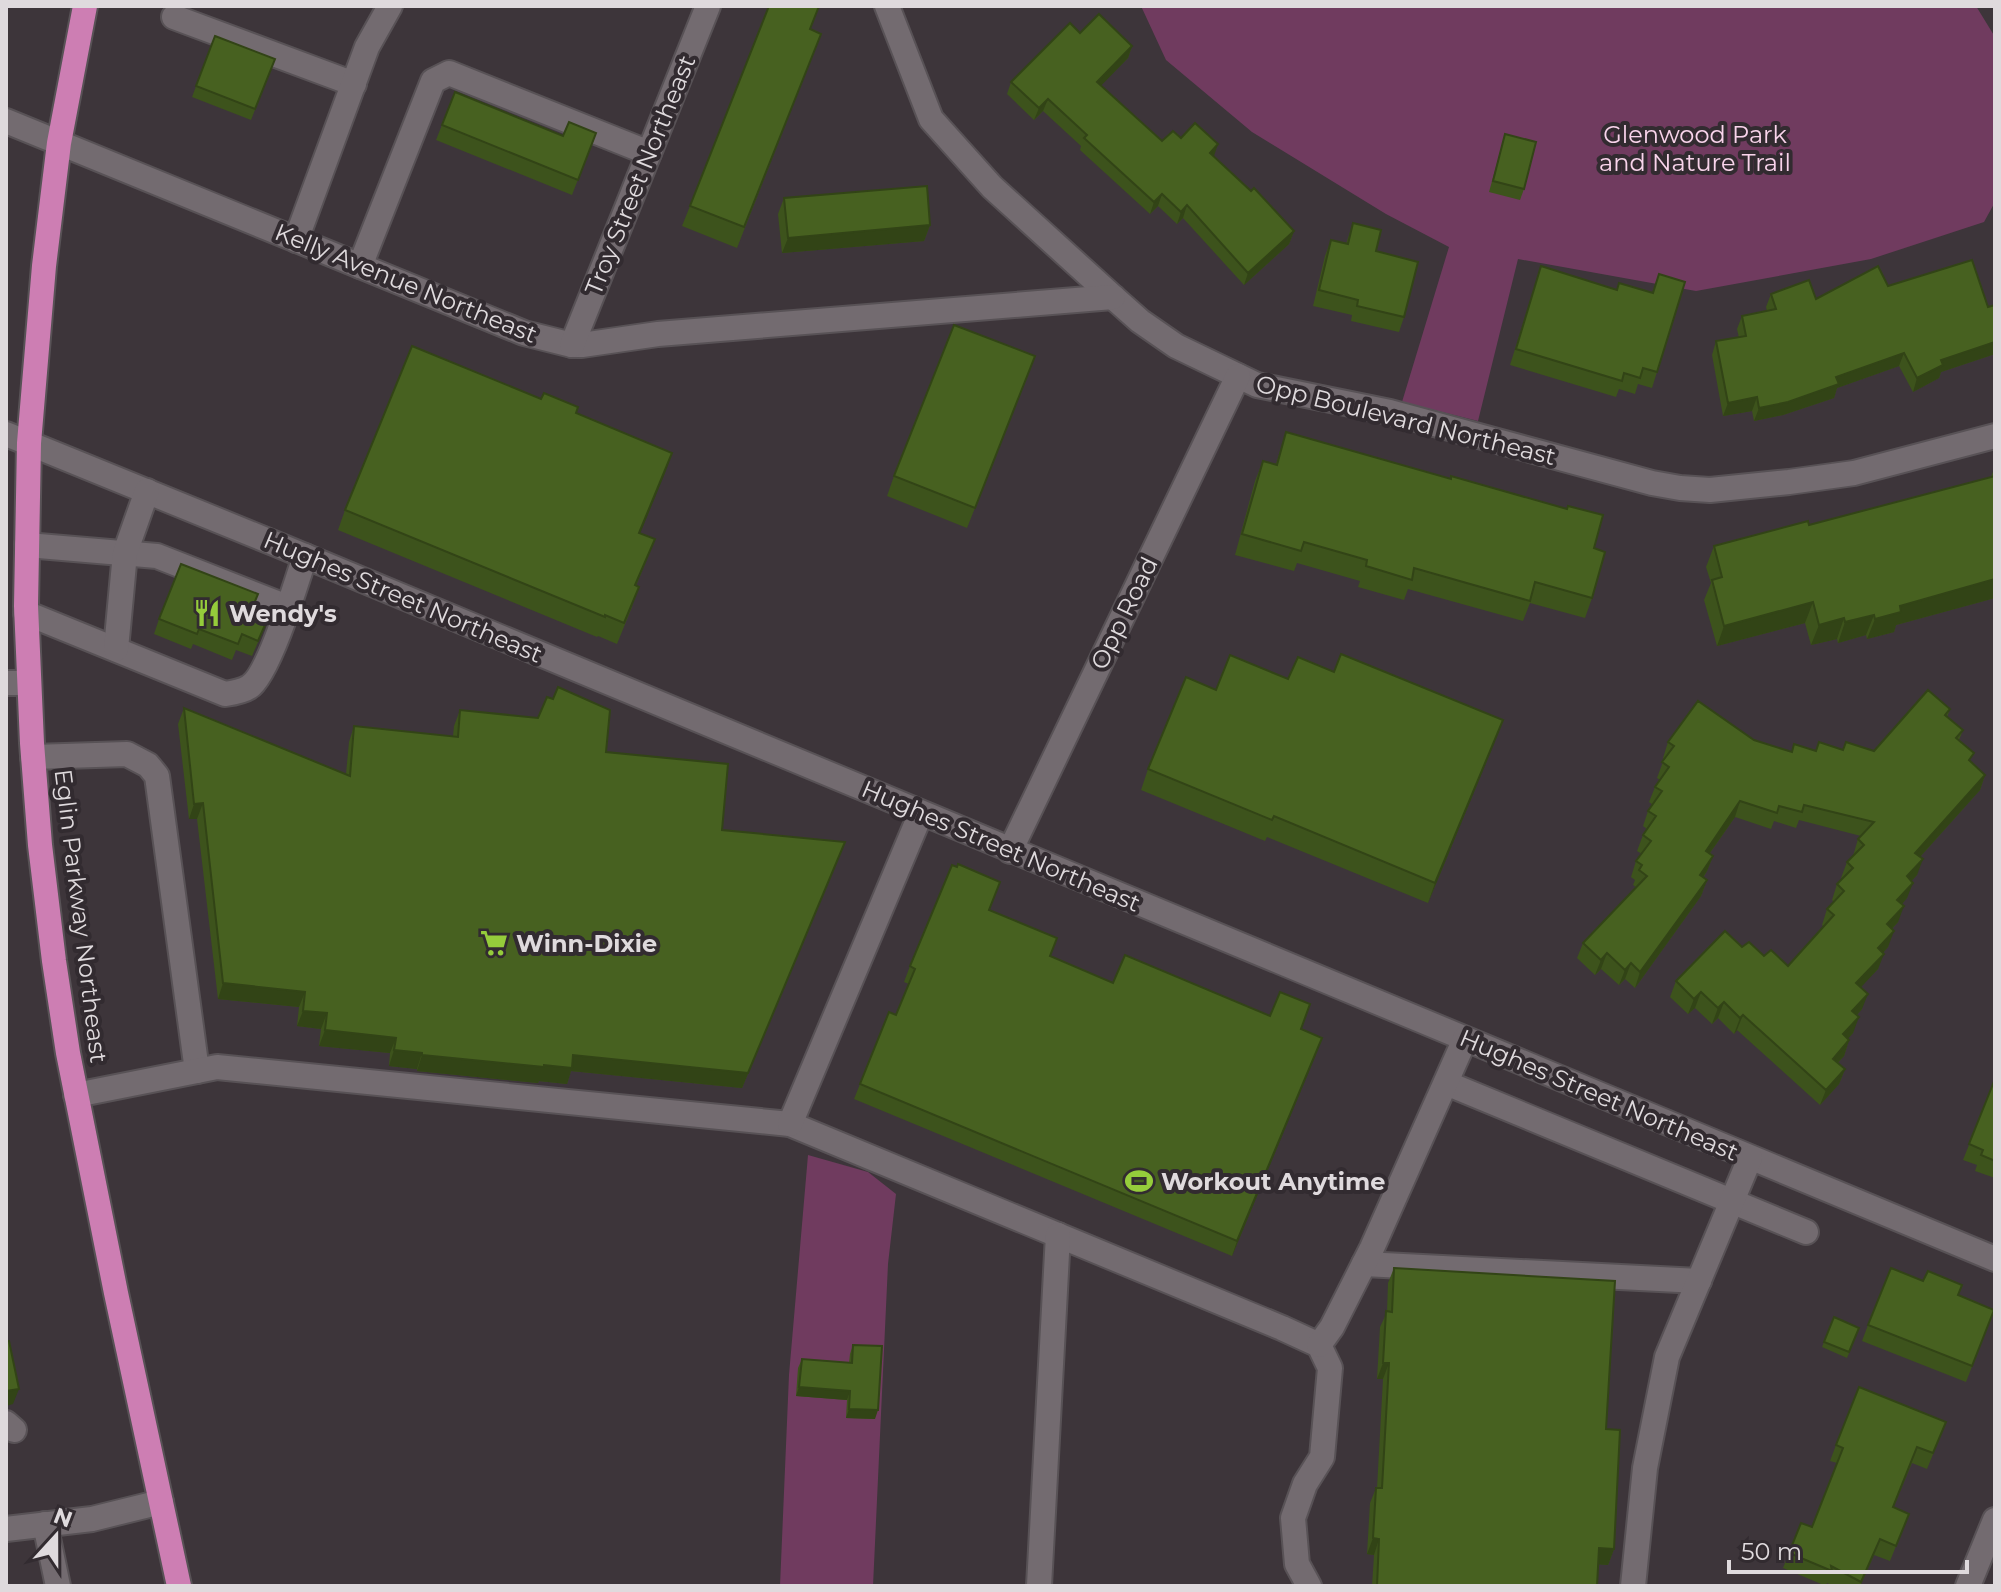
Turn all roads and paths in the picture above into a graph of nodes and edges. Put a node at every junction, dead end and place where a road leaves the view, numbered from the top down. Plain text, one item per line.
1 (85, 6) edge
2 (390, 6) edge
3 (708, 6) edge
4 (887, 6) edge
5 (174, 17) dead end
6 (354, 84) junction
7 (6, 121) edge
8 (59, 143) junction
9 (649, 153) junction
10 (296, 240) junction
11 (360, 266) junction
12 (1113, 297) junction
13 (572, 345) junction
14 (1238, 376) junction
15 (6, 434) edge
16 (1995, 436) edge
17 (29, 443) junction
18 (147, 491) junction
19 (27, 545) junction
20 (125, 553) junction
21 (305, 556) junction
22 (287, 607) junction
23 (26, 613) junction
24 (116, 649) junction
25 (18, 683) edge
26 (33, 757) junction
27 (921, 813) junction
28 (1010, 851) junction
29 (1465, 1039) junction
30 (197, 1071) junction
31 (1446, 1083) junction
32 (76, 1095) junction
33 (790, 1124) junction
34 (1750, 1158) junction
35 (1732, 1202) junction
36 (1806, 1232) dead end
37 (1058, 1235) junction
38 (1995, 1259) edge
39 (1364, 1264) junction
40 (1699, 1281) junction
41 (1319, 1345) junction
42 (161, 1502) junction
43 (1995, 1520) edge
44 (45, 1524) junction
45 (6, 1529) edge
46 (58, 1586) edge
47 (179, 1586) edge
48 (1039, 1586) edge
49 (1309, 1586) edge
50 (1633, 1586) edge
51 (1968, 1586) edge

1 - 8 highway, Eglin Parkway Northeast
2 - 6 street
3 - 9 street, Troy Street Northeast
4 - 12 street, Opp Boulevard Northeast
5 - 6 street
6 - 10 street
7 - 8 street, Kelly Avenue Northeast
8 - 10 street, Kelly Avenue Northeast
8 - 17 highway, Eglin Parkway Northeast
9 - 11 street
9 - 13 street, Troy Street Northeast
10 - 11 street, Kelly Avenue Northeast
11 - 13 street, Kelly Avenue Northeast
12 - 13 street, Kelly Avenue Northeast
12 - 14 street, Opp Boulevard Northeast
14 - 16 street, Opp Boulevard Northeast
14 - 28 street, Opp Road
15 - 17 street, Hughes Street Northeast
17 - 18 street, Hughes Street Northeast
17 - 19 highway, Eglin Parkway Northeast
18 - 20 street
18 - 21 street, Hughes Street Northeast
19 - 20 street
19 - 23 highway, Eglin Parkway Northeast
20 - 22 street
20 - 24 street
21 - 22 street
21 - 27 street, Hughes Street Northeast
22 - 24 street
23 - 24 street
23 - 25 highway, Eglin Parkway Northeast
25 - 26 highway, Eglin Parkway Northeast
26 - 30 street
26 - 32 highway, Eglin Parkway Northeast
27 - 28 street, Hughes Street Northeast
27 - 33 street
28 - 29 street, Hughes Street Northeast
29 - 31 street
29 - 34 street, Hughes Street Northeast
30 - 32 street
30 - 33 street
31 - 35 street
31 - 39 street
32 - 42 highway, Eglin Parkway Northeast
33 - 37 street
34 - 35 street
34 - 38 street, Hughes Street Northeast
35 - 36 street
35 - 40 street
37 - 41 street
37 - 48 street
39 - 40 street
39 - 41 street
40 - 50 street
41 - 49 street
42 - 44 street
42 - 47 highway, Eglin Parkway Northeast
43 - 51 street
44 - 45 street
44 - 46 street

